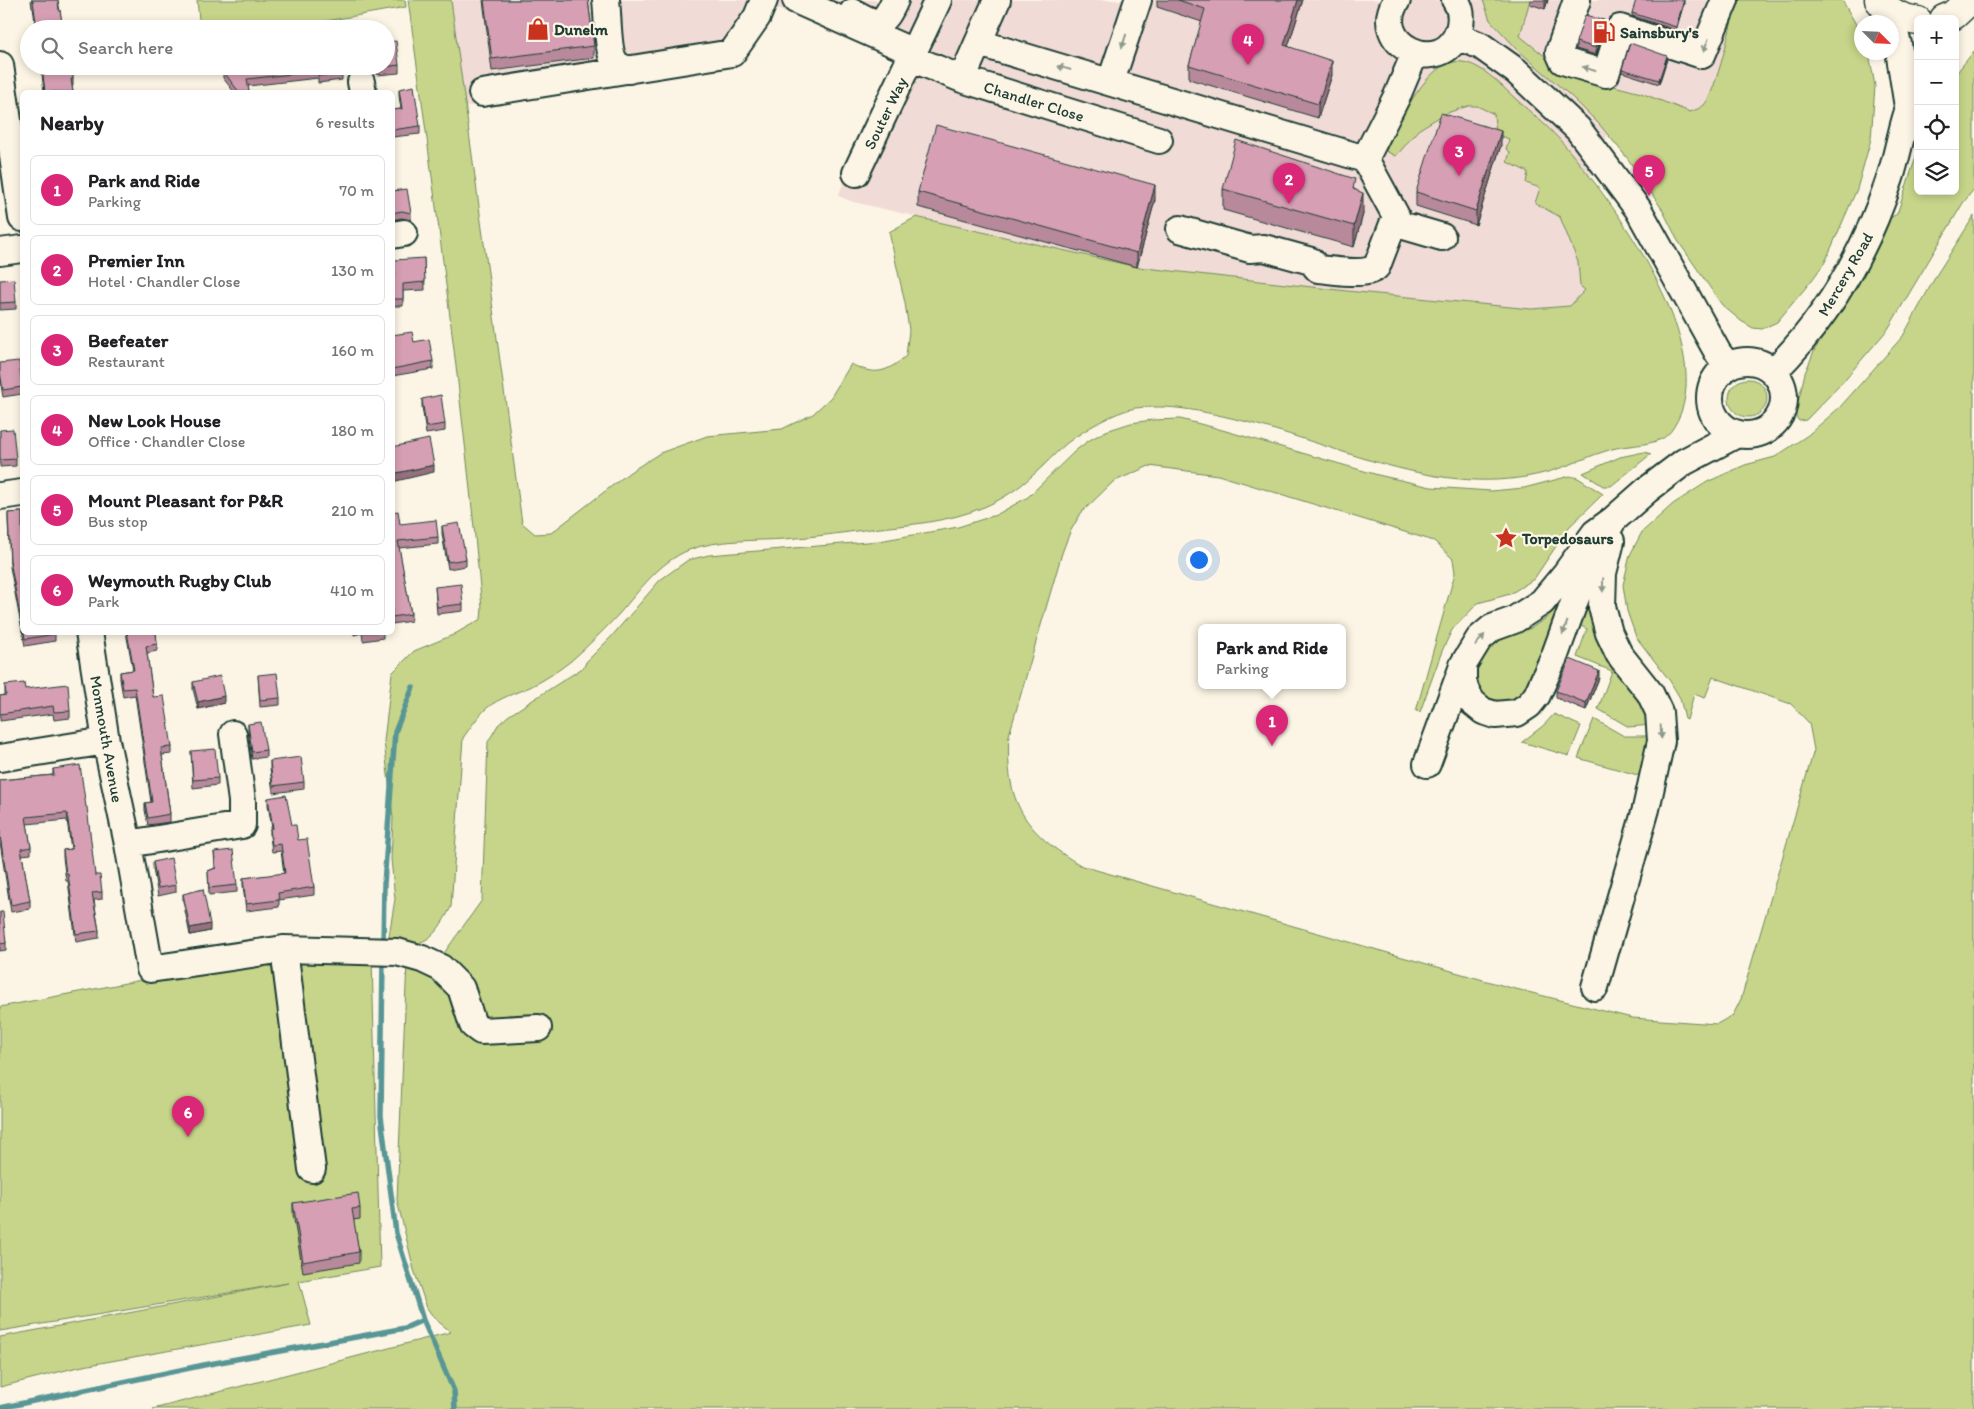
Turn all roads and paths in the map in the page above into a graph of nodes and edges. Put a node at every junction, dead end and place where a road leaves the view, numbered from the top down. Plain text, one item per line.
1 (606, 0) edge
2 (764, 0) edge
3 (796, 0) edge
4 (895, 0) edge
5 (938, 0) edge
6 (997, 0) edge
7 (1138, 0) edge
8 (1456, 0) edge
9 (1577, 0) edge
10 (1724, 0) edge
11 (1390, 2) edge
12 (826, 4) edge
13 (1884, 5) edge
14 (1914, 20) edge
15 (1457, 36) junction
16 (979, 43) junction
17 (1415, 53) junction
18 (912, 55) junction
19 (0, 65) edge
20 (629, 70) junction
21 (962, 79) junction
22 (1111, 81) junction
23 (482, 93) dead end
24 (1913, 97) edge
25 (1159, 140) dead end
26 (1364, 159) junction
27 (856, 173) dead end
28 (20, 204) edge
29 (1394, 223) junction
30 (1180, 229) dead end
31 (1442, 237) dead end
32 (20, 249) edge
33 (0, 252) edge
34 (1728, 366) junction
35 (1774, 372) junction
36 (1711, 409) junction
37 (1737, 434) junction
38 (1684, 462) junction
39 (20, 493) edge
40 (0, 496) edge
41 (1613, 520) junction
42 (89, 635) edge
43 (1463, 664) junction
44 (233, 734) dead end
45 (106, 741) junction
46 (1430, 756) dead end
47 (0, 758) edge
48 (128, 844) junction
49 (284, 950) junction
50 (1595, 987) dead end
51 (538, 1028) dead end
52 (312, 1169) dead end

1 - 20 street
2 - 20 street
3 - 12 street
4 - 12 street
5 - 18 street, Souter Way
6 - 16 street
7 -> 22 street
8 - 15 street
10 -> 9 street
11 - 17 street
12 - 18 street
13 - 14 highway
13 - 24 street
15 - 17 street
15 - 34 street
16 - 21 street
22 -> 16 street
17 - 26 street
18 - 21 street, Chandler Close
18 - 27 street, Souter Way
19 - 28 street
20 - 23 street
21 - 25 street, Chandler Close
22 - 26 street
24 - 35 street, Mercery Road
26 - 29 street
29 - 30 street
29 - 31 street
32 - 33 street
34 - 35 street
34 - 36 street
35 - 37 street
36 - 37 street
36 - 38 street
37 - 38 street
38 - 41 street
39 - 40 street
43 -> 41 street
41 -> 43 street
41 -> 50 street
42 - 45 street, Monmouth Avenue
43 - 46 street
44 - 48 street
45 - 47 street
45 - 48 street, Monmouth Avenue
48 - 49 street, Monmouth Avenue
49 - 51 street
49 - 52 street

